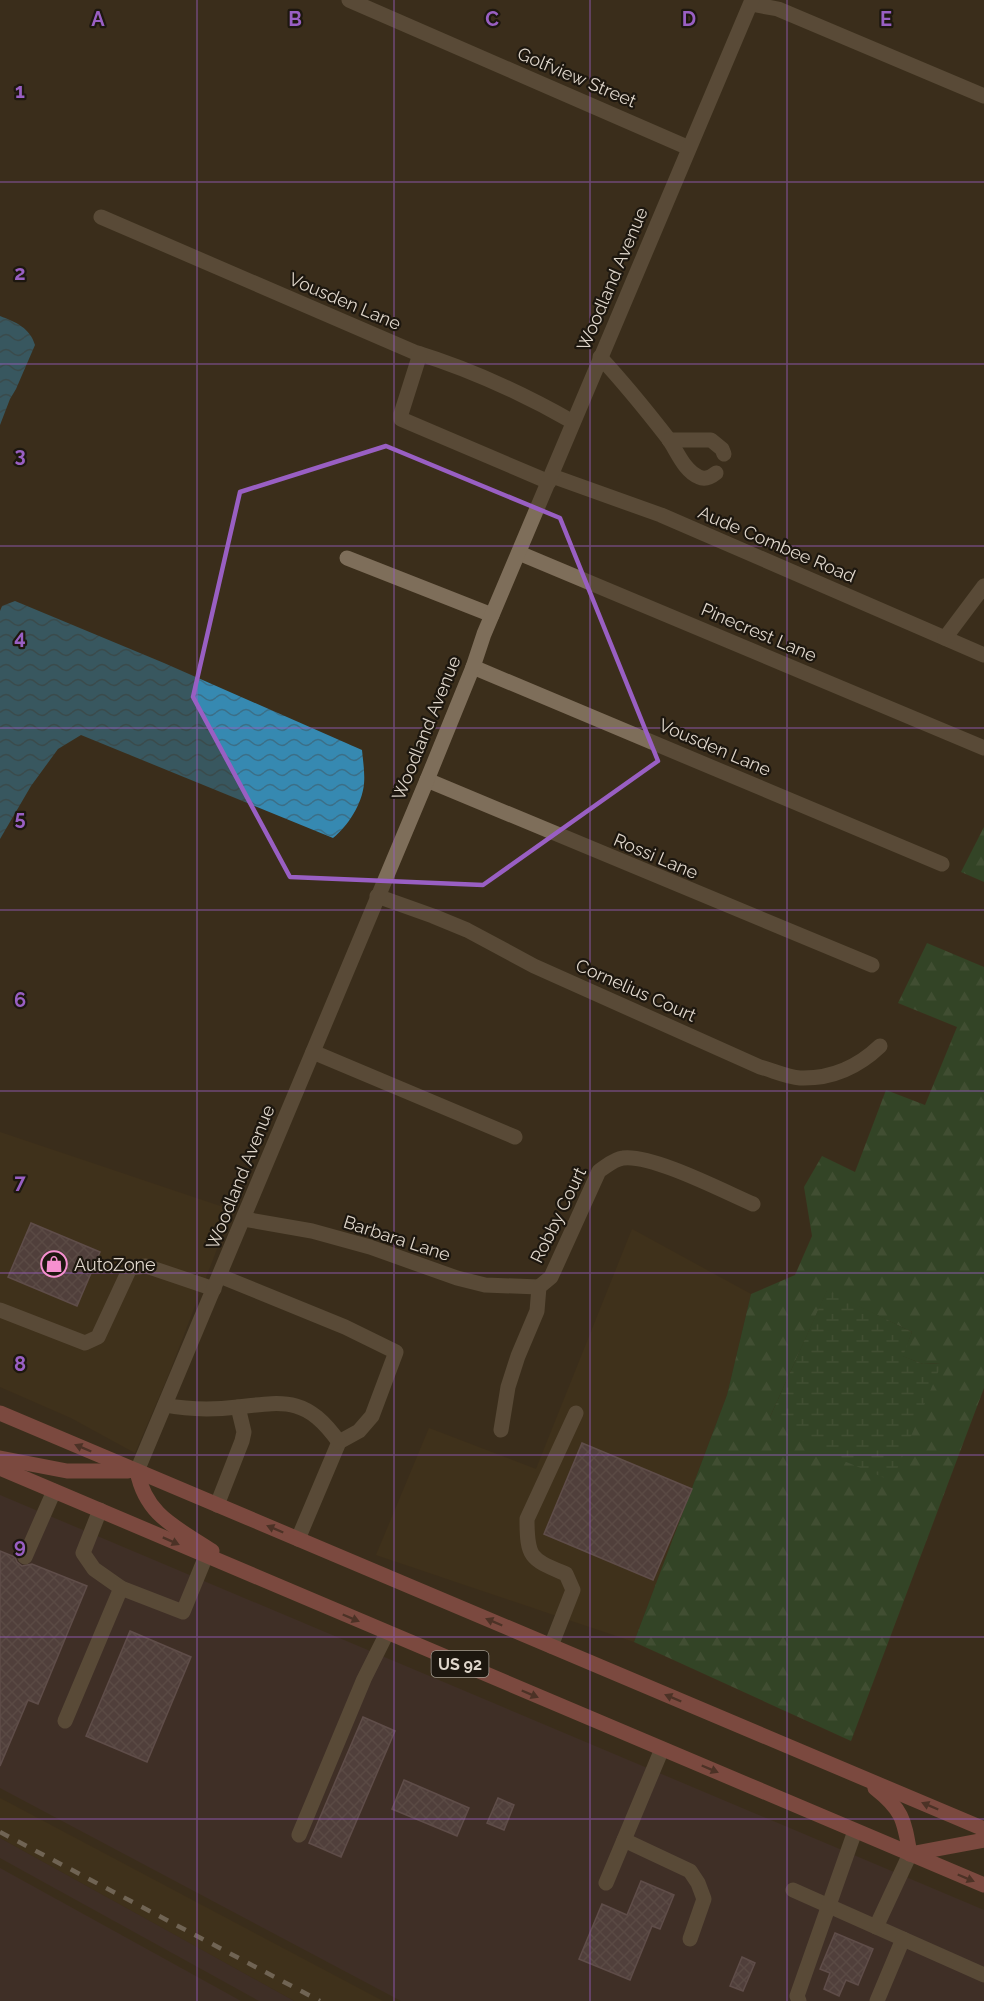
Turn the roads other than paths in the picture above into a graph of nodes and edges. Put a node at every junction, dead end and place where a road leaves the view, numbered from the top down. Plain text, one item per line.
1 (349, 0) edge
2 (751, 2) edge
3 (984, 96) edge
4 (689, 148) junction
5 (101, 217) dead end
6 (420, 354) junction
7 (600, 357) junction
8 (573, 422) junction
9 (669, 440) junction
10 (724, 454) dead end
11 (716, 473) dead end
12 (550, 479) junction
13 (519, 553) junction
14 (347, 558) dead end
15 (984, 586) edge
16 (492, 615) junction
17 (945, 638) junction
18 (984, 655) edge
19 (473, 667) junction
20 (984, 748) edge
21 (426, 780) junction
22 (942, 864) dead end
23 (377, 896) junction
24 (872, 965) dead end
25 (880, 1046) dead end
26 (313, 1052) junction
27 (515, 1137) dead end
28 (753, 1204) dead end
29 (244, 1219) junction
30 (217, 1282) junction
31 (538, 1287) junction
32 (0, 1310) edge
33 (165, 1405) junction
34 (238, 1407) junction
35 (0, 1413) edge
36 (576, 1413) dead end
37 (501, 1430) dead end
38 (339, 1442) junction
39 (0, 1458) edge
40 (0, 1468) edge
41 (137, 1471) junction
42 (54, 1491) junction
43 (217, 1505) junction
44 (100, 1510) junction
45 (298, 1539) junction
46 (206, 1556) junction
47 (26, 1557) dead end
48 (246, 1573) junction
49 (121, 1588) junction
50 (387, 1633) junction
51 (550, 1646) junction
52 (65, 1721) dead end
53 (662, 1749) junction
54 (860, 1777) junction
55 (984, 1829) edge
56 (855, 1831) junction
57 (299, 1835) dead end
58 (624, 1840) junction
59 (984, 1840) edge
60 (910, 1854) junction
61 (606, 1883) dead end
62 (984, 1886) edge
63 (793, 1890) dead end
64 (829, 1906) junction
65 (876, 1927) junction
66 (690, 1939) dead end
67 (903, 1939) junction
68 (984, 1975) edge
69 (799, 2001) edge
70 (877, 2001) edge

1 - 4 street, Golfview Street
2 - 3 street
2 - 4 street, Woodland Avenue
4 - 7 street, Woodland Avenue
5 - 6 street, Vousden Lane
6 - 8 street, Vousden Lane
6 - 12 street, Aude Combee Road
7 - 8 street, Woodland Avenue
7 - 9 street
8 - 12 street, Woodland Avenue
9 - 10 street
9 - 11 street
12 - 13 street, Woodland Avenue
12 - 17 street, Aude Combee Road
13 - 16 street, Woodland Avenue
13 - 20 street, Pinecrest Lane
14 - 16 street
15 - 17 street
16 - 19 street, Woodland Avenue
17 - 18 street, Aude Combee Road
19 - 21 street, Woodland Avenue
19 - 22 street, Vousden Lane
21 - 23 street, Woodland Avenue
21 - 24 street, Rossi Lane
23 - 25 street, Cornelius Court
23 - 26 street, Woodland Avenue
26 - 27 street
26 - 29 street, Woodland Avenue
28 - 31 street, Robby Court
29 - 30 street, Woodland Avenue
29 - 31 street, Barbara Lane
30 - 32 street
30 - 33 street, Woodland Avenue
30 - 38 street
31 - 37 street, Robby Court
33 - 34 street
33 - 41 street, Woodland Avenue
34 - 38 street
34 - 43 street
41 -> 35 main road
36 - 51 street
38 - 45 street
39 - 41 main road
40 - 42 main road, US 92
41 - 43 main road
41 - 48 main road
42 - 44 main road, US 92
42 - 47 street
45 -> 43 main road
44 -> 46 main road, US 92
44 - 49 street
51 -> 45 main road
46 - 48 main road, US 92
46 - 49 street
48 -> 50 main road, US 92
49 - 52 street
50 -> 53 main road, US 92
50 - 57 street
54 -> 51 main road
53 -> 56 main road, US 92
53 - 58 street
55 -> 54 main road
54 - 60 main road
56 - 60 main road, US 92
56 - 64 street
58 - 61 street
58 - 66 street
59 - 60 main road
60 -> 62 main road, US 92
60 - 65 street
63 - 64 street
64 - 65 street
64 - 69 street
65 - 67 street
67 - 68 street
67 - 70 street

